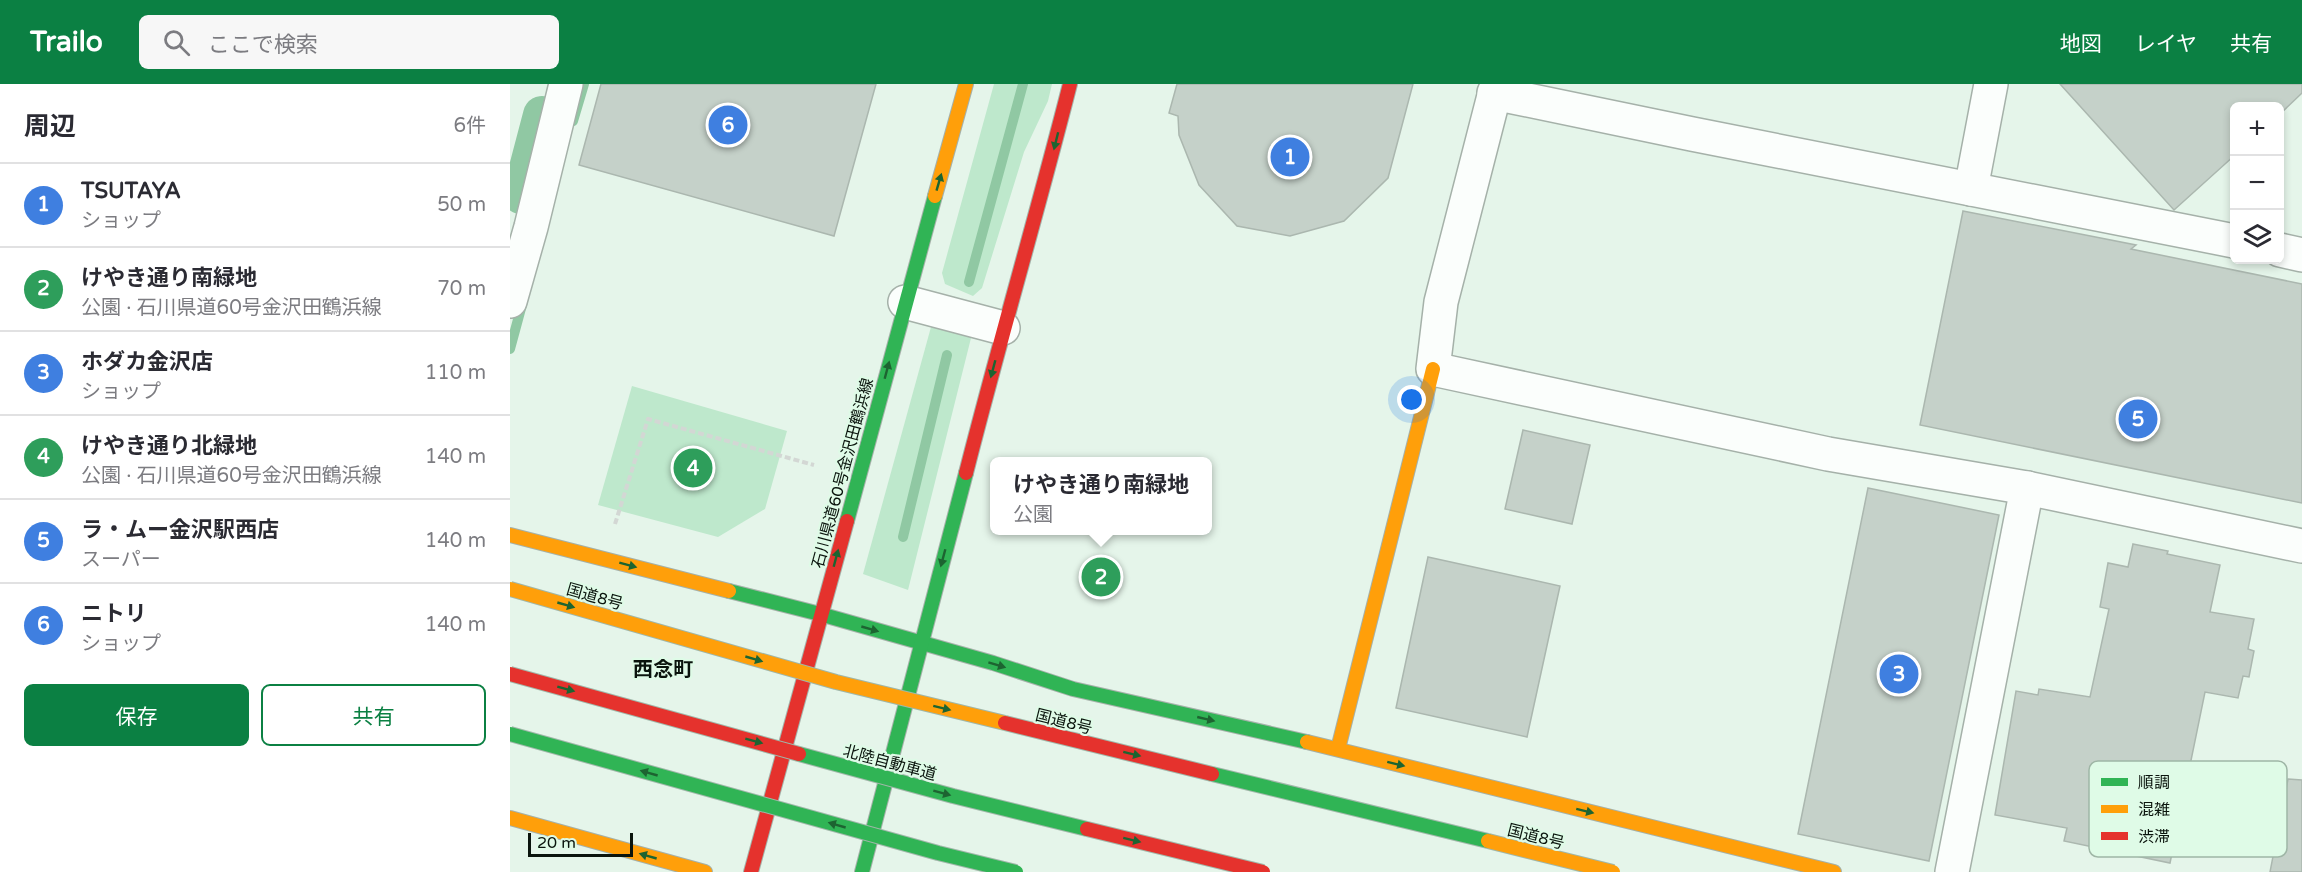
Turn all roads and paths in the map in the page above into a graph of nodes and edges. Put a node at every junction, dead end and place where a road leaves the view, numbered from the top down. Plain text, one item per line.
1 (566, 84) edge
2 (966, 84) edge
3 (1070, 84) edge
4 (1991, 84) edge
5 (1496, 88) edge
6 (1971, 189) junction
7 (520, 224) edge
8 (2230, 240) edge
9 (2284, 251) edge
10 (2302, 255) edge
11 (510, 301) edge
12 (905, 302) junction
13 (1004, 328) junction
14 (1433, 369) junction
15 (814, 465) dead end
16 (2027, 488) junction
17 (615, 524) dead end
18 (510, 535) edge
19 (2302, 546) edge
20 (510, 589) edge
21 (820, 614) junction
22 (921, 643) junction
23 (510, 674) edge
24 (510, 734) edge
25 (1338, 749) junction
26 (510, 818) edge
27 (705, 872) edge
28 (752, 872) edge
29 (862, 872) edge
30 (1016, 872) edge
31 (1263, 872) edge
32 (1613, 872) edge
33 (1834, 872) edge
34 (1952, 872) edge

1 - 7 street
12 -> 2 main road, 石川県道60号金沢田鶴浜線
3 -> 13 main road
4 - 6 street
5 - 6 street
5 - 14 street
6 - 8 street
7 - 11 street
9 - 10 street
12 - 13 street
21 -> 12 main road, 石川県道60号金沢田鶴浜線
13 -> 22 main road
14 - 16 street
14 - 25 main road
15 - 17 path
16 - 19 street
16 - 34 street
18 -> 21 main road
20 -> 32 main road, 国道8号, bridge
21 -> 22 main road
21 - 28 main road, 石川県道60号金沢田鶴浜線
22 -> 25 main road
22 - 29 main road
23 -> 31 main road, 北陸自動車道, bridge
30 -> 24 main road, bridge
25 -> 33 main road
27 -> 26 main road

